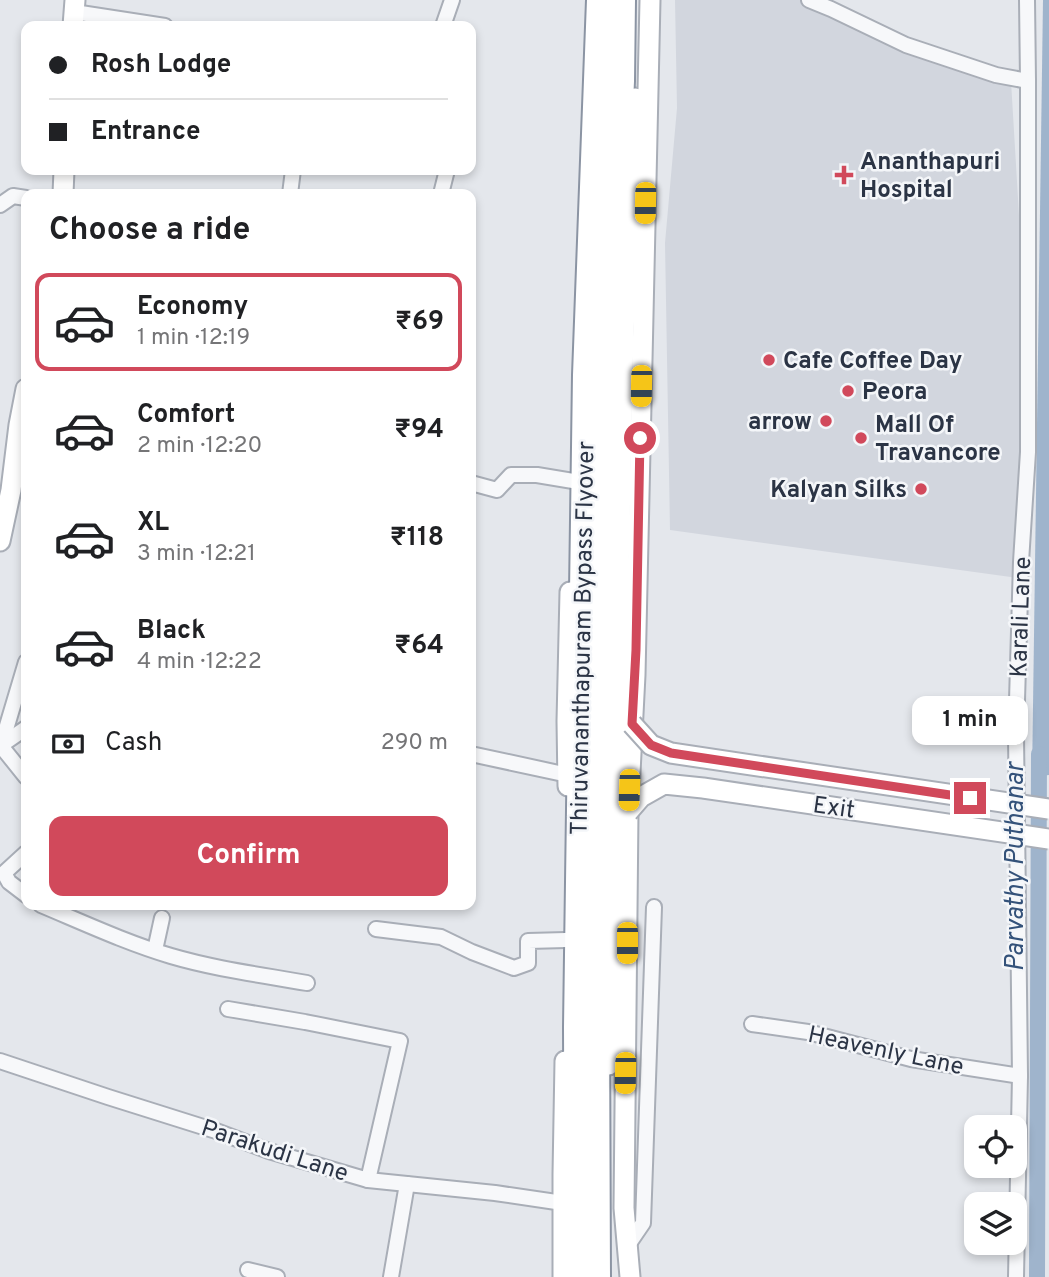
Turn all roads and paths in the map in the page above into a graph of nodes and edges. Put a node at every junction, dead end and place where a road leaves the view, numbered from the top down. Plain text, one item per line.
1 (452, 0) edge
2 (588, 0) edge
3 (600, 0) edge
4 (622, 0) edge
5 (809, 0) edge
6 (1027, 0) edge
7 (650, 9) edge
8 (74, 13) edge
9 (130, 21) edge
10 (445, 21) edge
11 (1028, 80) junction
12 (21, 197) edge
13 (0, 205) edge
14 (21, 415) edge
15 (573, 481) junction
16 (476, 485) edge
17 (5, 489) edge
18 (0, 541) edge
19 (21, 678) edge
20 (632, 724) junction
21 (21, 731) edge
22 (0, 746) edge
23 (476, 755) edge
24 (21, 771) edge
25 (568, 775) junction
26 (1049, 809) edge
27 (628, 812) junction
28 (1049, 839) edge
29 (21, 858) edge
30 (21, 891) edge
31 (654, 907) dead end
32 (53, 910) edge
33 (162, 918) dead end
34 (376, 929) dead end
35 (566, 940) junction
36 (155, 950) junction
37 (307, 983) dead end
38 (228, 1009) dead end
39 (752, 1024) dead end
40 (0, 1061) edge
41 (1020, 1076) junction
42 (368, 1180) junction
43 (407, 1184) junction
44 (563, 1203) junction
45 (628, 1245) junction
46 (247, 1270) dead end
47 (277, 1277) edge
48 (391, 1277) edge
49 (563, 1277) edge
50 (578, 1277) edge
51 (597, 1277) edge
52 (606, 1277) edge
53 (629, 1277) edge
54 (1016, 1277) edge

1 - 10 street
2 - 15 street
3 - 50 highway, Thiruvananthapuram Bypass Flyover
4 - 51 highway, Thiruvananthapuram Bypass Flyover
5 - 11 street
6 - 11 street, Karali Lane
7 - 20 street
7 - 52 street
8 - 9 street
11 - 41 street, Karali Lane
12 - 13 street
14 - 17 street
15 - 16 street
15 - 25 street
17 - 18 street
19 - 22 street
20 - 26 street, bridge
20 - 27 street
21 - 22 street
22 - 24 street
23 - 25 street
25 - 35 street
27 - 28 street, Exit, bridge
27 - 45 street
29 - 30 street
31 - 45 street
32 - 36 street
33 - 36 street
34 - 35 street
35 - 44 street
36 - 37 street
38 - 42 street, Parakudi Lane
39 - 41 street, Heavenly Lane
40 - 42 street, Parakudi Lane
41 - 54 street, Karali Lane
42 - 43 street
43 - 44 street
43 - 48 street
44 - 49 street
45 - 53 street
46 - 47 street

